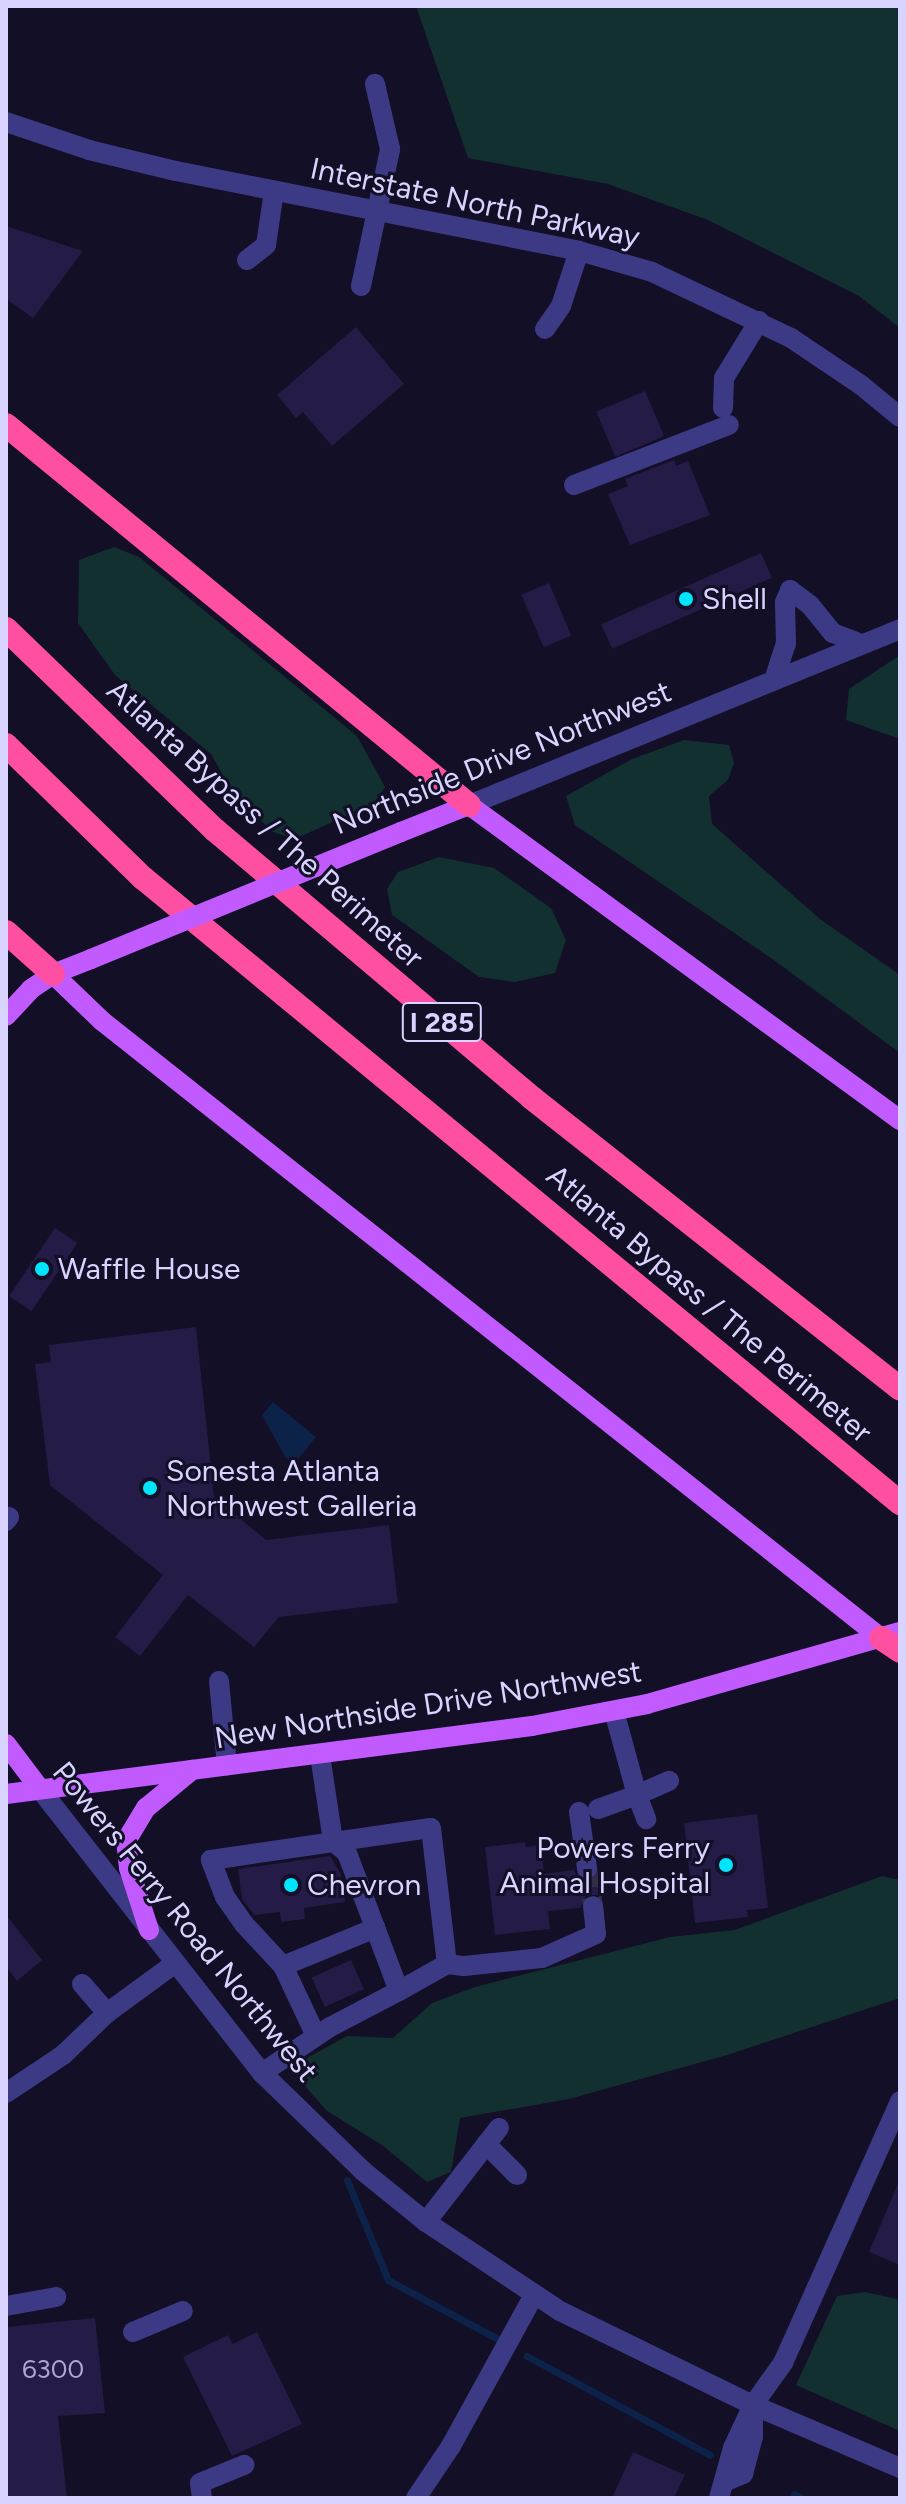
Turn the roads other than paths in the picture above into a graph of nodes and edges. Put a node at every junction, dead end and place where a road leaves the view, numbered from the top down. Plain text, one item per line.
1 (375, 84) dead end
2 (6, 122) edge
3 (274, 191) junction
4 (379, 211) junction
5 (579, 251) junction
6 (247, 260) dead end
7 (361, 286) dead end
8 (759, 321) junction
9 (545, 329) dead end
10 (900, 417) edge
11 (6, 425) edge
12 (574, 485) dead end
13 (898, 628) edge
14 (6, 629) edge
15 (861, 644) junction
16 (774, 680) junction
17 (6, 745) edge
18 (469, 805) junction
19 (6, 932) edge
20 (53, 974) junction
21 (6, 1016) edge
22 (900, 1120) edge
23 (900, 1389) edge
24 (900, 1503) edge
25 (894, 1640) edge
26 (219, 1681) dead end
27 (614, 1711) junction
28 (6, 1744) edge
29 (320, 1755) junction
30 (227, 1766) junction
31 (192, 1770) junction
32 (669, 1781) dead end
33 (40, 1789) junction
34 (6, 1794) edge
35 (637, 1795) junction
36 (646, 1819) dead end
37 (333, 1841) junction
38 (587, 1868) tunnel mouth
39 (593, 1906) tunnel mouth
40 (375, 1928) junction
41 (149, 1930) junction
42 (174, 1964) junction
43 (447, 1964) junction
44 (283, 1966) junction
45 (82, 1984) dead end
46 (399, 1991) junction
47 (107, 2013) junction
48 (316, 2036) junction
49 (262, 2073) junction
50 (6, 2093) edge
51 (900, 2101) edge
52 (517, 2175) dead end
53 (426, 2222) junction
54 (534, 2295) junction
55 (56, 2297) dead end
56 (6, 2306) edge
57 (183, 2311) dead end
58 (133, 2332) dead end
59 (753, 2405) junction
60 (244, 2465) dead end
61 (900, 2468) edge
62 (722, 2490) edge
63 (202, 2498) edge
64 (416, 2498) edge

1 - 4 street
2 - 3 street, Interstate North Parkway
3 - 4 street, Interstate North Parkway
3 - 6 street
4 - 5 street, Interstate North Parkway
4 - 7 street
5 - 8 street, Interstate North Parkway
5 - 9 street
8 - 10 street, Interstate North Parkway
8 - 12 street
11 - 18 highway
13 - 15 street, Northside Drive Northwest
14 - 23 highway, Atlanta Bypass / The Perimeter / I 285
15 - 16 street, Northside Drive Northwest
15 - 16 street
16 - 18 street, Northside Drive Northwest
17 - 24 highway, Atlanta Bypass / The Perimeter / I 285
18 - 20 main road, Northside Drive Northwest, bridge
18 - 22 main road
19 - 20 highway
20 - 21 main road, Northside Drive Northwest
20 - 25 main road
25 - 27 main road, New Northside Drive Northwest
26 - 30 street
27 - 29 main road, New Northside Drive Northwest
27 - 35 street
28 - 33 main road, Powers Ferry Road Northwest
29 - 30 main road, New Northside Drive Northwest
29 - 37 street
30 - 31 main road, New Northside Drive Northwest
31 - 33 main road, New Northside Drive Northwest
31 - 41 main road
32 - 35 street
33 - 34 main road, New Northside Drive Northwest
33 - 41 street, Powers Ferry Road Northwest
35 - 36 street
35 - 38 street
37 - 40 street
37 - 43 street
37 - 44 street
39 - 43 street
40 - 44 street
40 - 46 street
41 - 42 street, Powers Ferry Road Northwest
42 - 47 street
42 - 49 street, Powers Ferry Road Northwest
43 - 46 street
44 - 48 street
45 - 47 street
46 - 48 street
47 - 50 street
48 - 49 street
49 - 53 street, Powers Ferry Road Northwest
51 - 59 street
52 - 53 street
53 - 54 street, Powers Ferry Road Northwest
54 - 59 street, Powers Ferry Road Northwest
54 - 64 street
55 - 56 street
57 - 58 street
59 - 61 street, Powers Ferry Road Northwest
59 - 62 street
60 - 63 street

